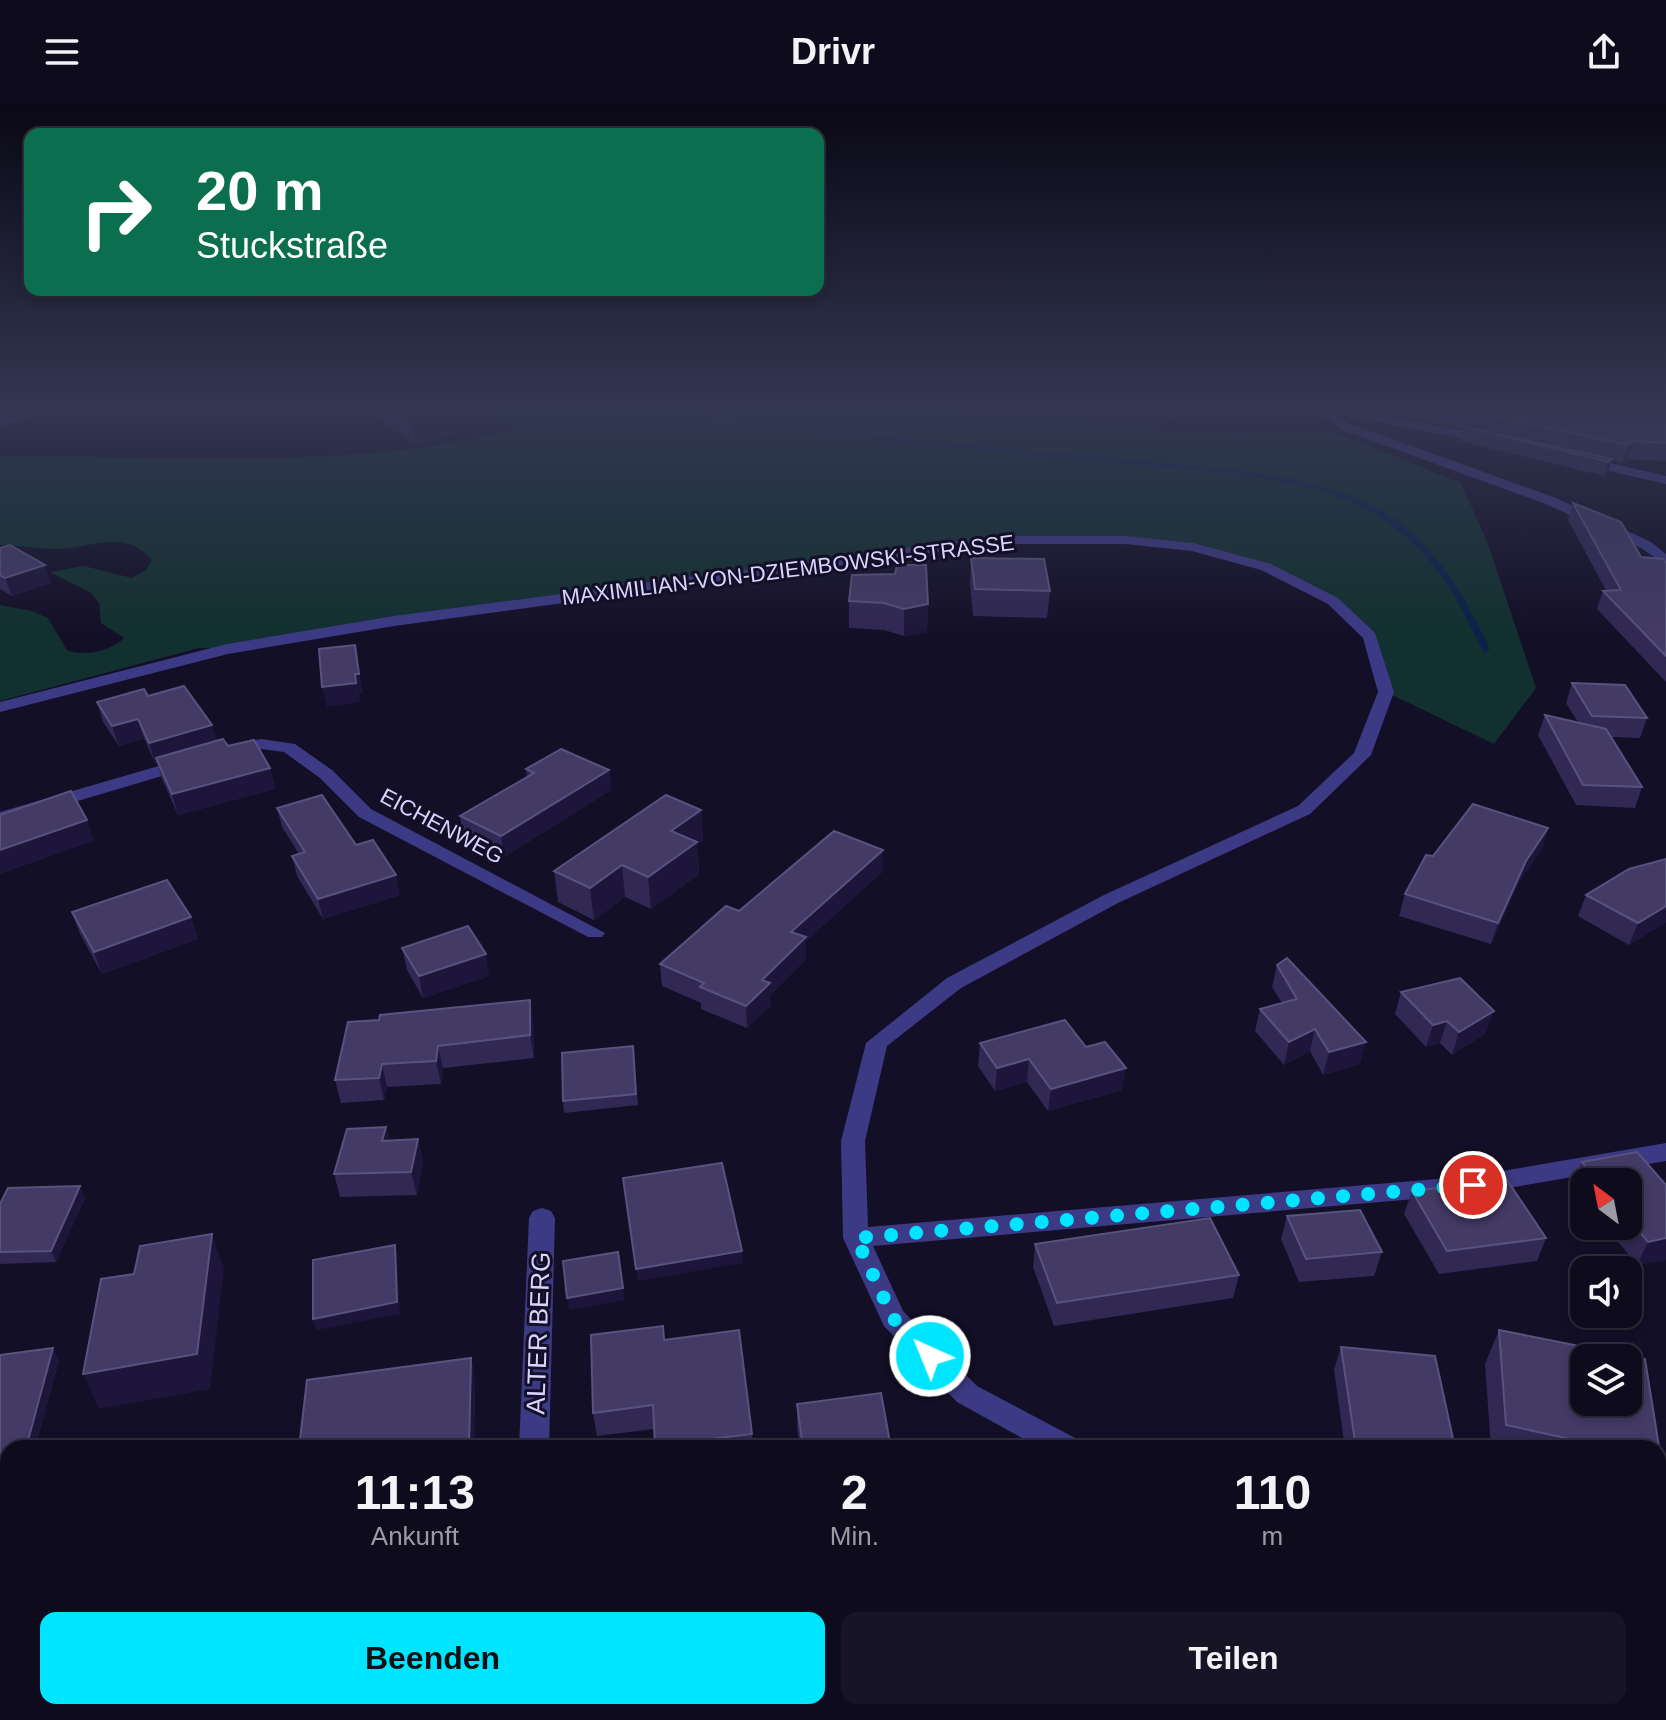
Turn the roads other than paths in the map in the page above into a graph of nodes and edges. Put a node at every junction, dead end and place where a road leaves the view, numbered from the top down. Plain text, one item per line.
1 (1505, 484) edge
2 (1666, 561) edge
3 (0, 707) edge
4 (0, 818) edge
5 (595, 933) dead end
6 (1666, 1152) edge
7 (542, 1218) dead end
8 (856, 1238) junction
9 (534, 1440) edge
10 (1052, 1440) edge

1 - 2 street
3 - 8 street, MAXIMILIAN-VON-DZIEMBOWSKI-STRASSE
4 - 5 street, EICHENWEG
6 - 8 street
7 - 9 street, ALTER BERG
8 - 10 street, MAXIMILIAN-VON-DZIEMBOWSKI-STRASSE

